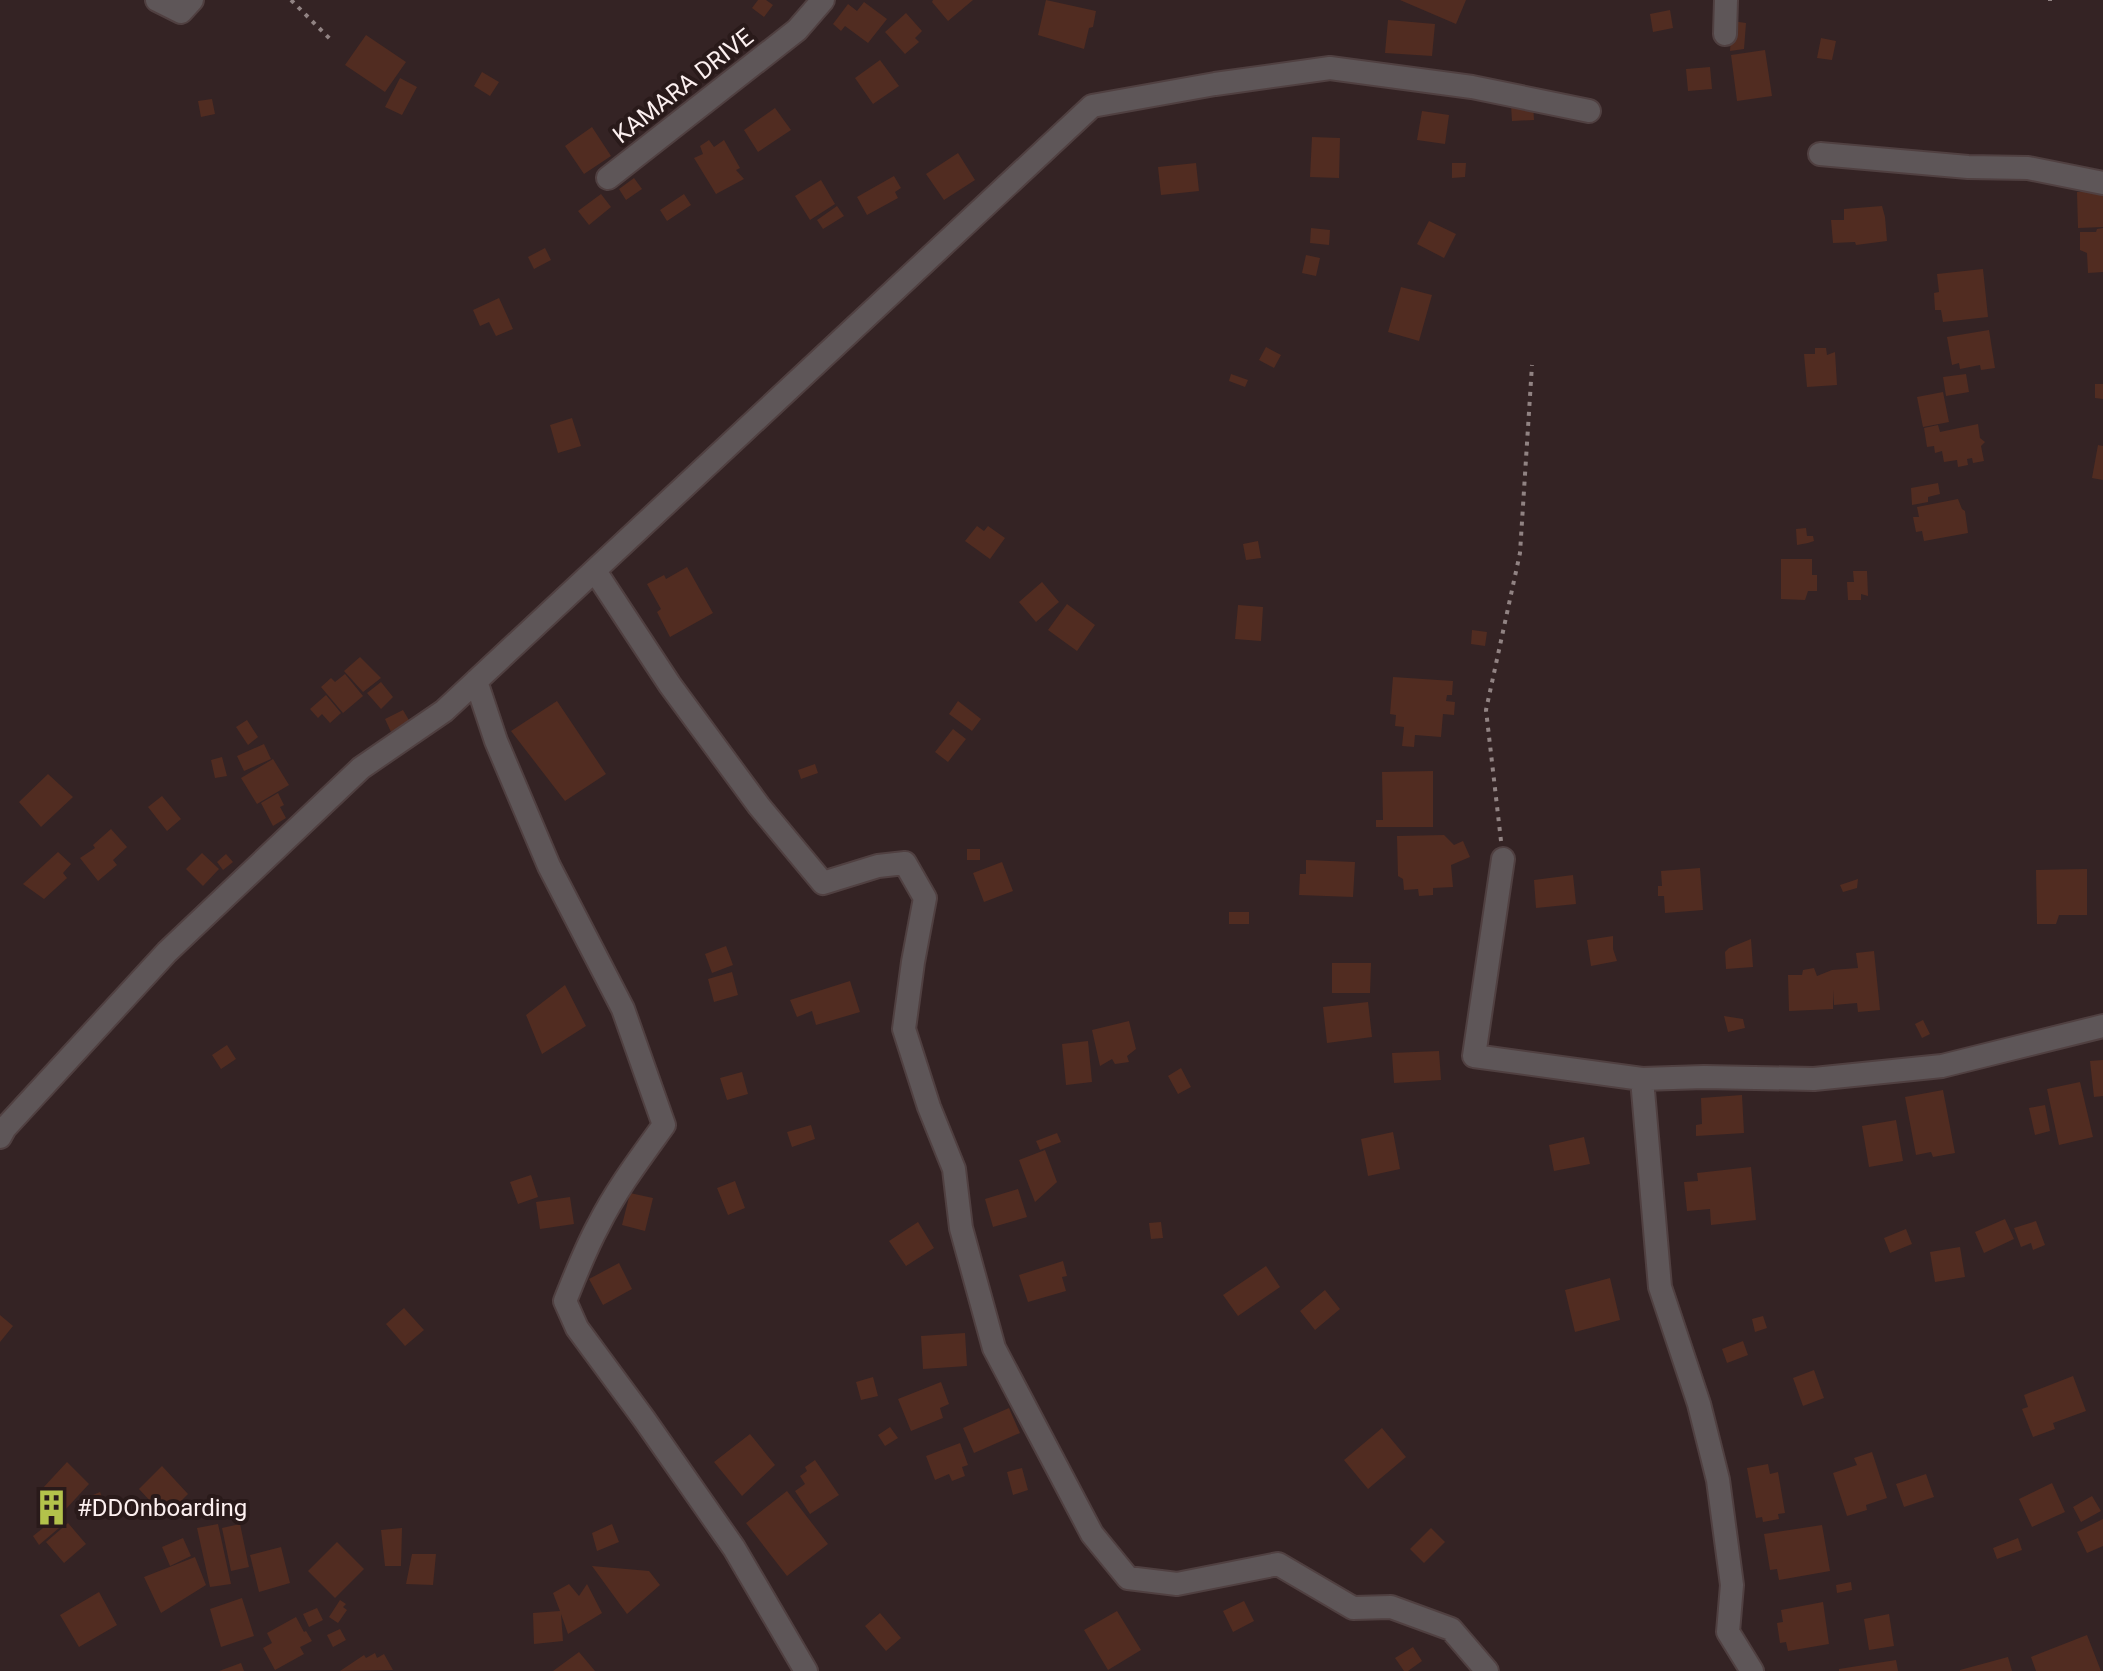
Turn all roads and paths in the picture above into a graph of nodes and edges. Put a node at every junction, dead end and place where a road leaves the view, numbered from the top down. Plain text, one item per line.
1 (157, 0) edge
2 (192, 0) edge
3 (291, 0) edge
4 (823, 0) edge
5 (1726, 0) edge
6 (1725, 34) dead end
7 (333, 42) dead end
8 (1589, 111) dead end
9 (1820, 154) dead end
10 (608, 178) dead end
11 (2103, 183) edge
12 (1532, 365) dead end
13 (595, 571) junction
14 (476, 681) junction
15 (1503, 859) joint
16 (2103, 1026) edge
17 (1642, 1079) junction
18 (0, 1137) edge
19 (806, 1671) edge
20 (1487, 1671) edge
21 (1752, 1671) edge

1 - 2 street
3 - 7 path
4 - 10 street, KAMARA DRIVE
5 - 6 street
8 - 13 street
9 - 11 street
12 - 15 path
13 - 14 street
13 - 20 street
14 - 18 street
14 - 19 street
15 - 17 street
16 - 17 street
17 - 21 street

